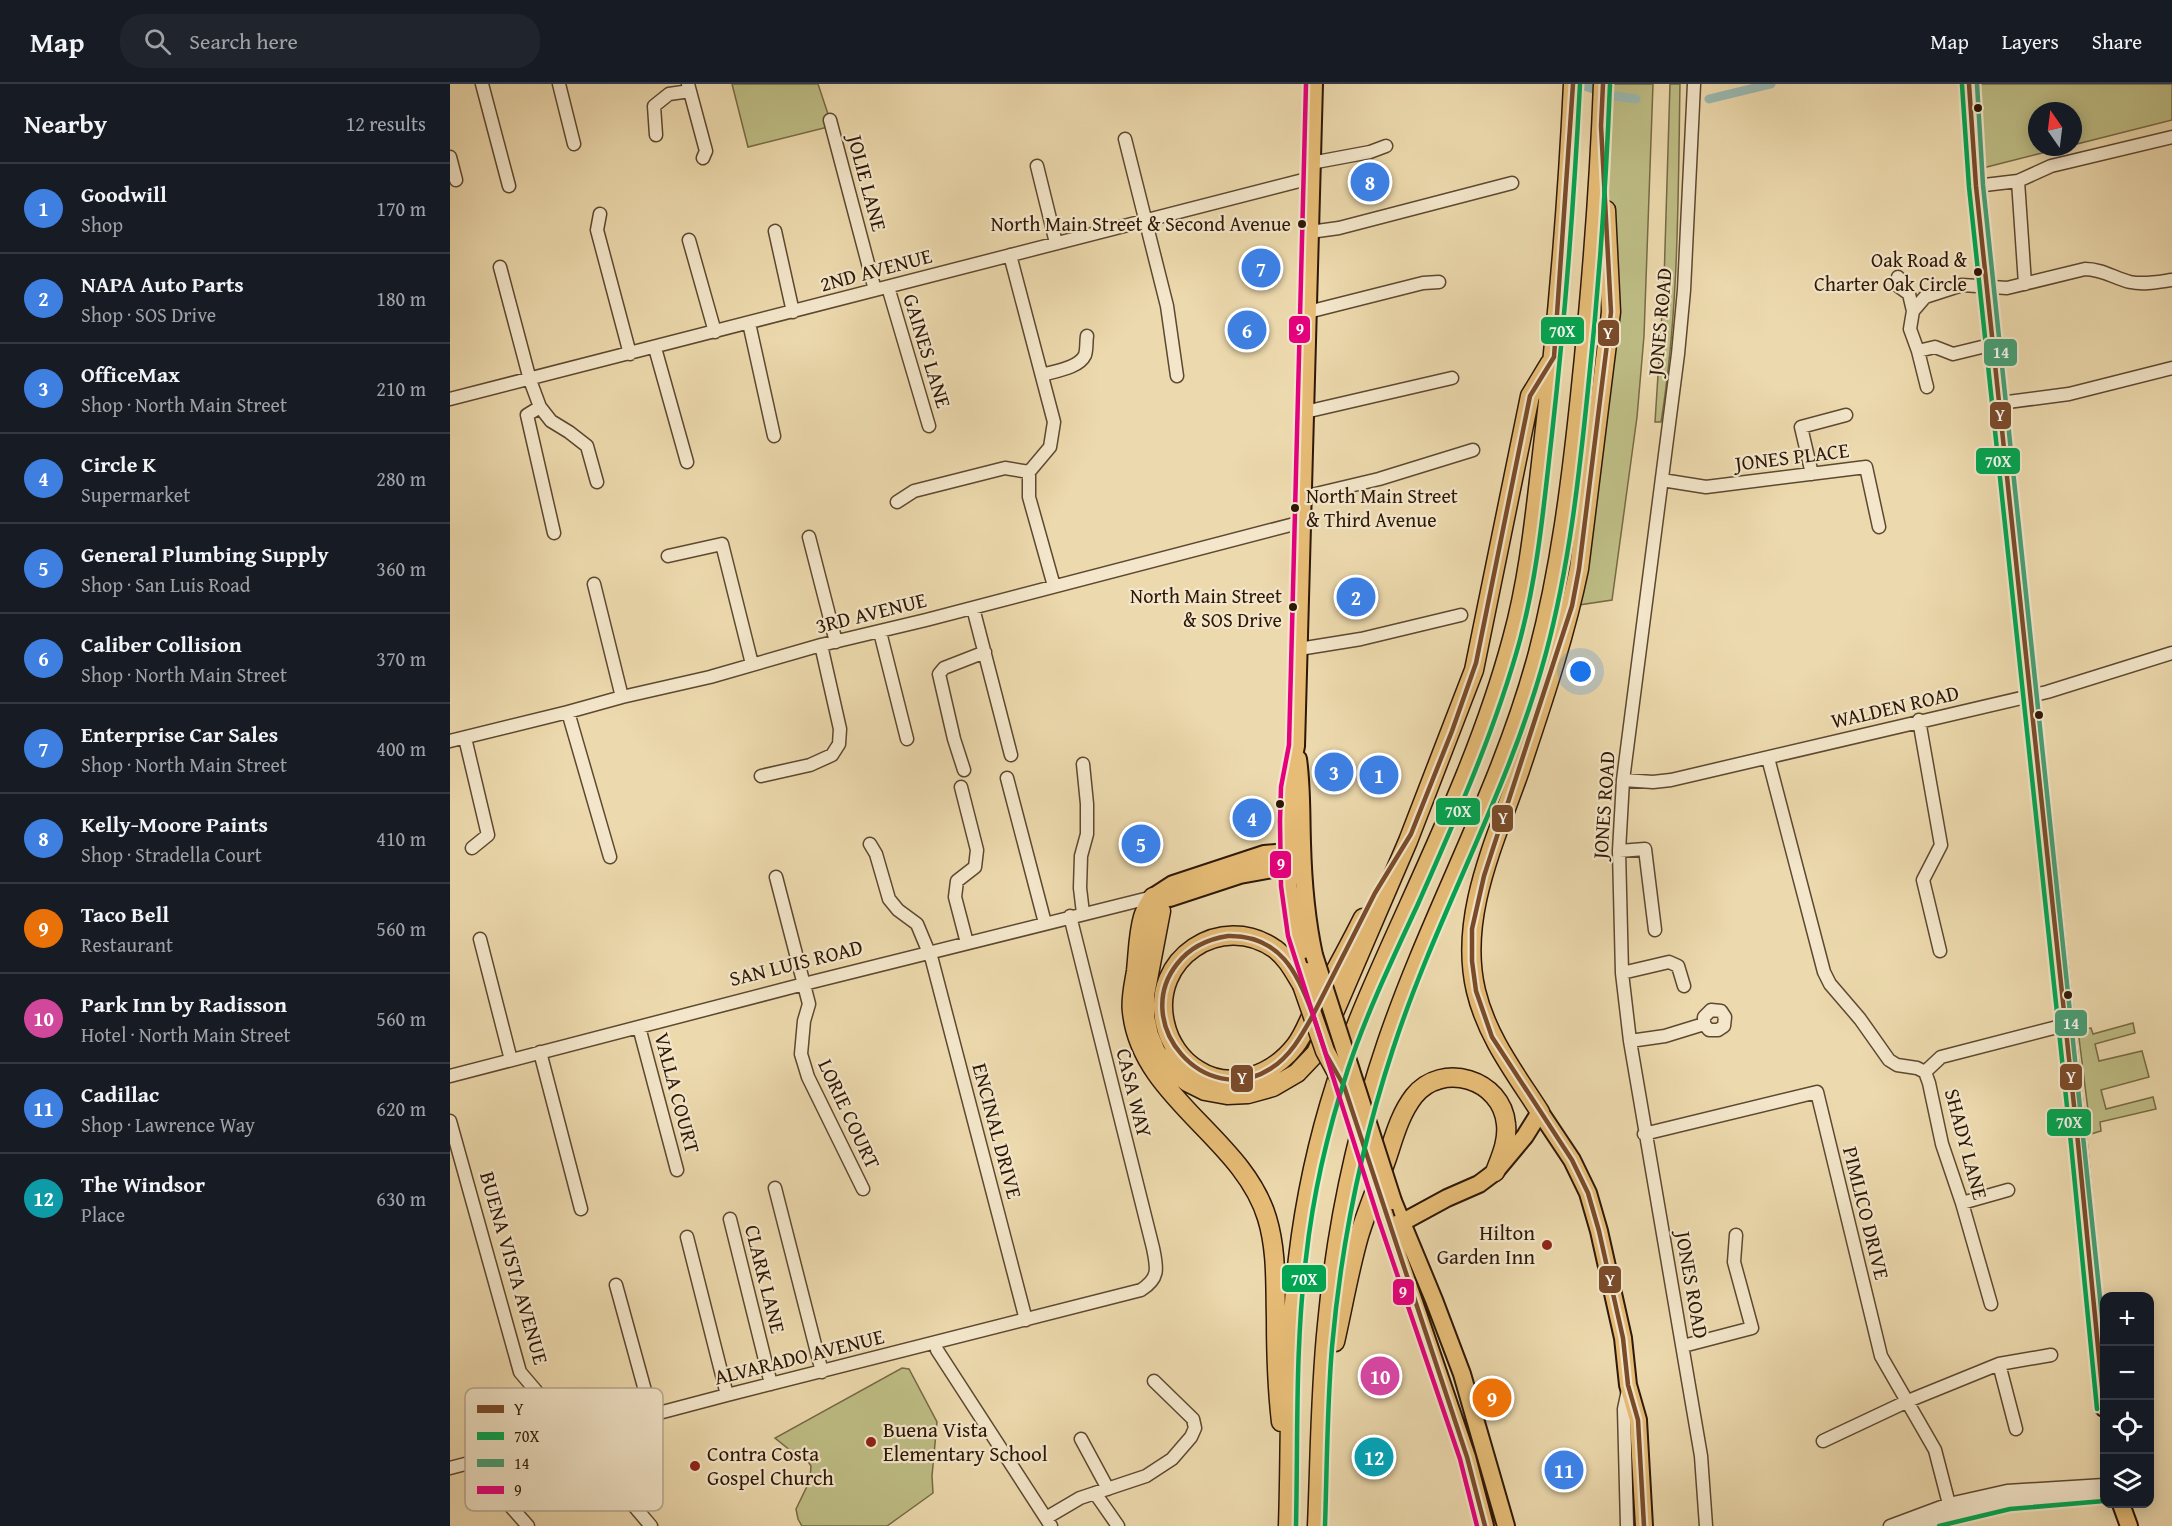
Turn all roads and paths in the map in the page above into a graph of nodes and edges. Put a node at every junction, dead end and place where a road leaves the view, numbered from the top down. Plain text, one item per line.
1 (482, 84) edge
2 (559, 84) edge
3 (1314, 84) edge
4 (1573, 84) edge
5 (1584, 84) edge
6 (1603, 84) edge
7 (1694, 84) edge
8 (1968, 84) edge
9 (689, 88) edge
10 (1578, 105) junction
11 (830, 120) dead end
12 (1602, 121) junction
13 (656, 135) dead end
14 (2172, 137) edge
15 (1125, 139) dead end
16 (574, 144) dead end
17 (1386, 146) dead end
18 (450, 158) edge
19 (703, 158) dead end
20 (1037, 166) dead end
21 (1311, 170) junction
22 (456, 180) dead end
23 (2018, 181) junction
24 (1512, 183) dead end
25 (509, 186) dead end
26 (1976, 186) junction
27 (600, 214) dead end
28 (1146, 219) junction
29 (775, 231) dead end
30 (1310, 232) junction
31 (689, 240) dead end
32 (1056, 243) junction
33 (1010, 255) junction
34 (500, 267) dead end
35 (1898, 277) dead end
36 (2172, 280) edge
37 (1439, 282) dead end
38 (2025, 284) junction
39 (888, 287) junction
40 (1988, 288) junction
41 (875, 290) junction
42 (1913, 311) junction
43 (793, 312) junction
44 (1308, 312) junction
45 (749, 323) junction
46 (715, 332) junction
47 (1087, 336) dead end
48 (1994, 344) junction
49 (655, 348) junction
50 (1918, 351) junction
51 (630, 354) junction
52 (1554, 357) junction
53 (2172, 368) edge
54 (1042, 375) junction
55 (1177, 376) dead end
56 (1452, 378) dead end
57 (530, 380) junction
58 (1927, 387) dead end
59 (450, 399) edge
60 (2000, 403) junction
61 (540, 406) junction
62 (1548, 406) junction
63 (1305, 412) junction
64 (1846, 415) dead end
65 (929, 426) dead end
66 (774, 436) dead end
67 (1473, 450) dead end
68 (687, 462) dead end
69 (1029, 472) junction
70 (1812, 474) junction
71 (1662, 480) junction
72 (597, 482) dead end
73 (1303, 497) junction
74 (897, 502) dead end
75 (1302, 522) junction
76 (1879, 527) dead end
77 (554, 533) dead end
78 (809, 537) dead end
79 (668, 556) dead end
80 (594, 584) dead end
81 (1054, 586) junction
82 (973, 608) junction
83 (1461, 615) dead end
84 (880, 632) junction
85 (836, 642) junction
86 (821, 645) junction
87 (1299, 649) junction
88 (985, 652) junction
89 (2172, 653) edge
90 (753, 664) junction
91 (2031, 696) junction
92 (622, 697) junction
93 (568, 712) junction
94 (1920, 720) junction
95 (465, 738) junction
96 (907, 739) dead end
97 (450, 741) edge
98 (1011, 755) dead end
99 (1768, 758) junction
100 (1083, 764) dead end
101 (964, 770) dead end
102 (761, 776) dead end
103 (1007, 778) dead end
104 (1623, 780) junction
105 (961, 787) dead end
106 (1408, 842) junction
107 (870, 844) dead end
108 (472, 848) dead end
109 (1618, 851) junction
110 (610, 857) dead end
111 (1293, 858) junction
112 (776, 877) dead end
113 (1153, 897) junction
114 (1083, 913) junction
115 (1070, 916) junction
116 (1045, 923) junction
117 (1655, 930) dead end
118 (480, 939) dead end
119 (968, 943) junction
120 (1940, 951) dead end
121 (929, 952) junction
122 (1622, 973) junction
123 (1304, 978) junction
124 (804, 984) junction
125 (1684, 986) dead end
126 (1704, 1024) dead end
127 (2065, 1025) junction
128 (639, 1027) junction
129 (1630, 1041) junction
130 (540, 1052) junction
131 (511, 1060) junction
132 (1925, 1072) junction
133 (450, 1076) edge
134 (1344, 1086) joint
135 (1540, 1112) junction
136 (450, 1121) edge
137 (1644, 1134) junction
138 (677, 1170) dead end
139 (1495, 1172) junction
140 (775, 1188) dead end
141 (863, 1189) dead end
142 (2008, 1190) dead end
143 (1962, 1203) junction
144 (581, 1209) dead end
145 (730, 1219) dead end
146 (1393, 1224) junction
147 (1736, 1234) dead end
148 (687, 1237) dead end
149 (1154, 1279) joint
150 (616, 1285) dead end
151 (1991, 1305) dead end
152 (1026, 1320) junction
153 (1683, 1346) junction
154 (937, 1350) dead end
155 (2051, 1355) dead end
156 (1999, 1364) junction
157 (822, 1372) junction
158 (1154, 1381) dead end
159 (771, 1384) junction
160 (1628, 1385) junction
161 (533, 1388) edge
162 (644, 1388) edge
163 (727, 1395) junction
164 (1322, 1397) junction
165 (2103, 1400) edge
166 (1908, 1401) junction
167 (663, 1413) edge
168 (2016, 1429) dead end
169 (1081, 1439) dead end
170 (1823, 1441) dead end
171 (465, 1464) edge
172 (450, 1468) edge
173 (2100, 1485) edge
174 (1108, 1489) junction
175 (1095, 1493) junction
176 (2100, 1494) edge
177 (1289, 1495) junction
178 (1950, 1503) junction
179 (2123, 1508) edge
180 (515, 1511) edge
181 (638, 1511) edge
182 (1048, 1522) edge
183 (528, 1526) edge
184 (651, 1526) edge
185 (1118, 1526) edge
186 (1288, 1526) edge
187 (1317, 1526) edge
188 (1485, 1526) edge
189 (1506, 1526) edge
190 (1627, 1526) edge
191 (1644, 1526) edge
192 (1706, 1526) edge
193 (1890, 1526) edge
194 (1914, 1526) edge
195 (2129, 1526) edge

1 - 25 street
2 - 16 street
3 - 21 main road
4 - 10 highway
5 - 10 highway
6 - 12 highway
7 - 71 street, JONES ROAD
8 - 26 main road
9 - 13 street
9 - 19 street
10 - 52 highway
10 - 62 highway
11 - 41 street, JOLIE LANE
12 - 135 highway
12 - 164 highway
14 - 23 street
15 - 28 street
17 - 21 street, 2ND AVENUE
18 - 22 street
20 - 32 street
21 - 28 street, 2ND AVENUE
21 - 30 main road
23 - 26 street
23 - 38 street
24 - 30 street
26 - 40 main road
27 - 51 street
28 - 32 street, 2ND AVENUE
28 - 55 street
29 - 43 street
30 - 44 main road
31 - 46 street
32 - 33 street, 2ND AVENUE
33 - 39 street, 2ND AVENUE
33 - 54 street
34 - 57 street
35 - 42 street
36 - 38 street
37 - 44 street
38 - 40 street
39 - 41 street, 2ND AVENUE
39 - 65 street, GAINES LANE
40 - 42 street
40 - 48 main road
41 - 43 street, 2ND AVENUE
42 - 50 street
43 - 45 street, 2ND AVENUE
44 - 63 main road
45 - 46 street, 2ND AVENUE
45 - 66 street
46 - 49 street, 2ND AVENUE
47 - 54 street
48 - 50 street
48 - 60 main road
49 - 51 street, 2ND AVENUE
49 - 68 street
50 - 58 street
51 - 57 street, 2ND AVENUE
52 - 62 highway
52 - 106 highway
53 - 60 street
54 - 69 street
56 - 63 street
57 - 59 street, 2ND AVENUE
57 - 61 street
60 - 91 main road
61 - 72 street
61 - 77 street
62 - 177 highway
63 - 73 main road
64 - 70 street
67 - 73 street
69 - 74 street
69 - 81 street
70 - 71 street, JONES PLACE
70 - 76 street, JONES PLACE
71 - 104 street, JONES ROAD
73 - 75 main road
75 - 81 street, 3RD AVENUE
75 - 87 main road
78 - 85 street
79 - 90 street
80 - 92 street
81 - 82 street, 3RD AVENUE
82 - 84 street, 3RD AVENUE
82 - 88 street
83 - 87 street
84 - 85 street, 3RD AVENUE
84 - 96 street
85 - 86 street, 3RD AVENUE
86 - 90 street, 3RD AVENUE
86 - 102 street
87 - 111 main road
88 - 98 street
88 - 101 street
89 - 91 street, WALDEN ROAD
90 - 92 street, 3RD AVENUE
91 - 94 street, WALDEN ROAD
91 - 127 main road
92 - 93 street, 3RD AVENUE
93 - 95 street, 3RD AVENUE
93 - 110 street
94 - 99 street, WALDEN ROAD
94 - 120 street
95 - 97 street, 3RD AVENUE
95 - 108 street
99 - 104 street, WALDEN ROAD
99 - 132 street, SHADY LANE
100 - 114 street
103 - 116 street
104 - 109 street, JONES ROAD
105 - 119 street
106 - 113 highway
106 - 123 highway
107 - 121 street, ENCINAL DRIVE
109 - 117 street
109 - 122 street, JONES ROAD
111 - 113 main road, SAN LUIS ROAD
111 - 123 main road
111 - 146 main road, bridge
112 - 124 street, LORIE COURT
113 - 114 street, SAN LUIS ROAD
113 - 177 highway
114 - 115 street, SAN LUIS ROAD
115 - 116 street, SAN LUIS ROAD
115 - 149 street, CASA WAY
116 - 119 street, SAN LUIS ROAD
118 - 131 street
119 - 121 street, SAN LUIS ROAD
121 - 124 street, SAN LUIS ROAD
121 - 152 street, ENCINAL DRIVE
122 - 125 street
122 - 129 street, JONES ROAD
123 - 134 highway, bridge
124 - 128 street, SAN LUIS ROAD
124 - 141 street, LORIE COURT
126 - 129 street
127 - 132 street
127 - 165 main road
128 - 130 street, SAN LUIS ROAD
128 - 138 street, VALLA COURT
129 - 137 street, JONES ROAD
130 - 131 street, SAN LUIS ROAD
130 - 144 street
131 - 133 street, SAN LUIS ROAD
132 - 143 street, SHADY LANE
134 - 146 main road, bridge
135 - 139 main road
135 - 160 main road
136 - 161 street, BUENA VISTA AVENUE
137 - 153 street, JONES ROAD
137 - 166 street, PIMLICO DRIVE
139 - 146 main road
139 - 164 highway
140 - 157 street
142 - 143 street
143 - 151 street, SHADY LANE
145 - 159 street, CLARK LANE
146 - 188 main road
146 - 189 main road
147 - 153 street
148 - 163 street
149 - 152 street, ALVARADO AVENUE
150 - 162 street
152 - 157 street, ALVARADO AVENUE
153 - 192 street, JONES ROAD
154 - 182 street
155 - 156 street
156 - 166 street
156 - 168 street
157 - 159 street, ALVARADO AVENUE
158 - 174 street
159 - 163 street, ALVARADO AVENUE
160 - 190 street
160 - 191 main road
163 - 167 street, ALVARADO AVENUE
164 - 187 highway
166 - 170 street
166 - 178 street, PIMLICO DRIVE
169 - 174 street
171 - 172 street, ALVARADO AVENUE
173 - 178 street
174 - 175 street
175 - 182 street
175 - 185 street
176 - 194 street
177 - 186 highway
178 - 193 street
179 - 195 main road
180 - 183 street
181 - 184 street, BUENA VISTA AVENUE

